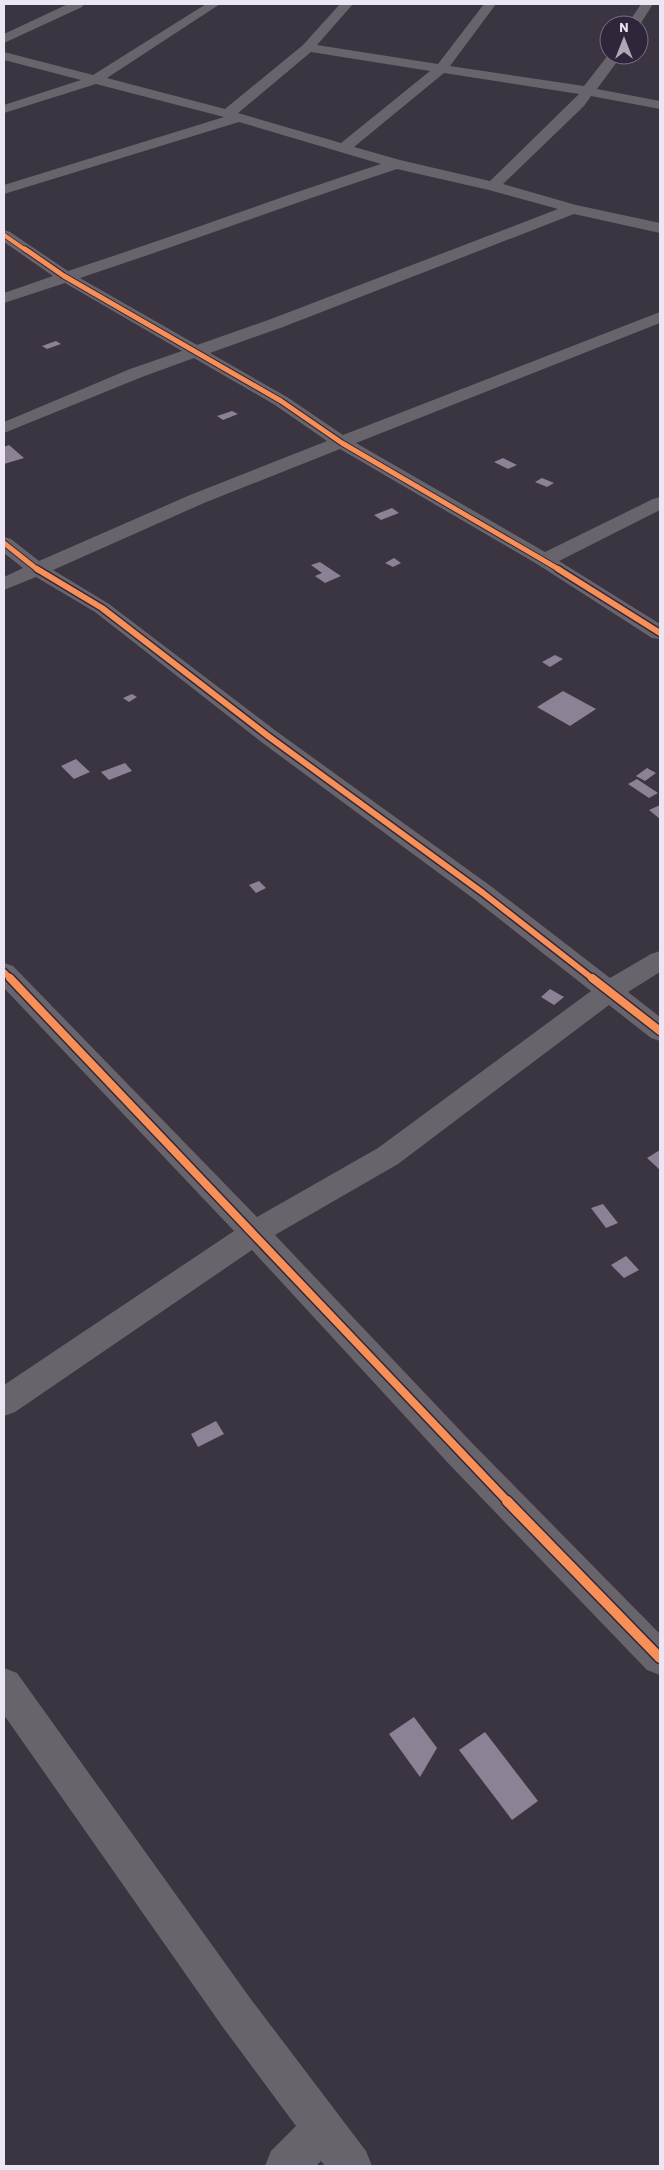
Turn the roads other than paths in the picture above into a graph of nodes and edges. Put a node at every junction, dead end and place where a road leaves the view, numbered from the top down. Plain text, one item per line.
1 (78, 4) edge
2 (214, 4) edge
3 (347, 4) edge
4 (490, 4) edge
5 (647, 4) edge
6 (640, 15) edge
7 (4, 39) edge
8 (308, 48) junction
9 (8, 59) edge
10 (607, 65) edge
11 (441, 69) junction
12 (95, 80) junction
13 (588, 91) junction
14 (660, 105) edge
15 (4, 109) edge
16 (234, 116) junction
17 (342, 149) junction
18 (396, 164) junction
19 (493, 186) junction
20 (4, 190) edge
21 (573, 209) junction
22 (660, 214) edge
23 (654, 227) edge
24 (4, 235) edge
25 (64, 276) junction
26 (4, 298) edge
27 (660, 317) edge
28 (195, 352) junction
29 (4, 428) edge
30 (342, 443) junction
31 (660, 504) edge
32 (4, 544) edge
33 (544, 560) junction
34 (38, 570) junction
35 (4, 584) edge
36 (660, 633) edge
37 (660, 960) edge
38 (4, 972) edge
39 (608, 992) junction
40 (660, 1031) edge
41 (254, 1233) junction
42 (4, 1402) edge
43 (660, 1658) edge
44 (4, 1685) edge
45 (323, 2128) junction
46 (286, 2166) edge
47 (351, 2166) edge

1 - 7 street
2 - 12 street
3 - 8 street
4 - 11 street
5 - 6 street
8 - 11 street
8 - 16 street
9 - 12 street
10 - 13 street
11 - 13 street
11 - 17 street
12 - 15 street
12 - 16 street
13 - 14 street
13 - 19 street
16 - 17 street
16 - 20 street
17 - 18 street
18 - 19 street
18 - 25 street
19 - 21 street
21 - 23 street
21 - 28 street
22 - 23 street
24 - 25 street
25 - 26 street
25 - 28 street
27 - 30 street
28 - 29 street
28 - 30 street
30 - 33 street
30 - 34 street
31 - 33 street
32 - 34 street
33 - 36 street
34 - 35 street
34 - 39 street
37 - 39 street
38 - 41 street
39 - 40 street
39 - 41 street
41 - 42 street
41 - 43 street
44 - 45 street
45 - 46 street
45 - 47 street

